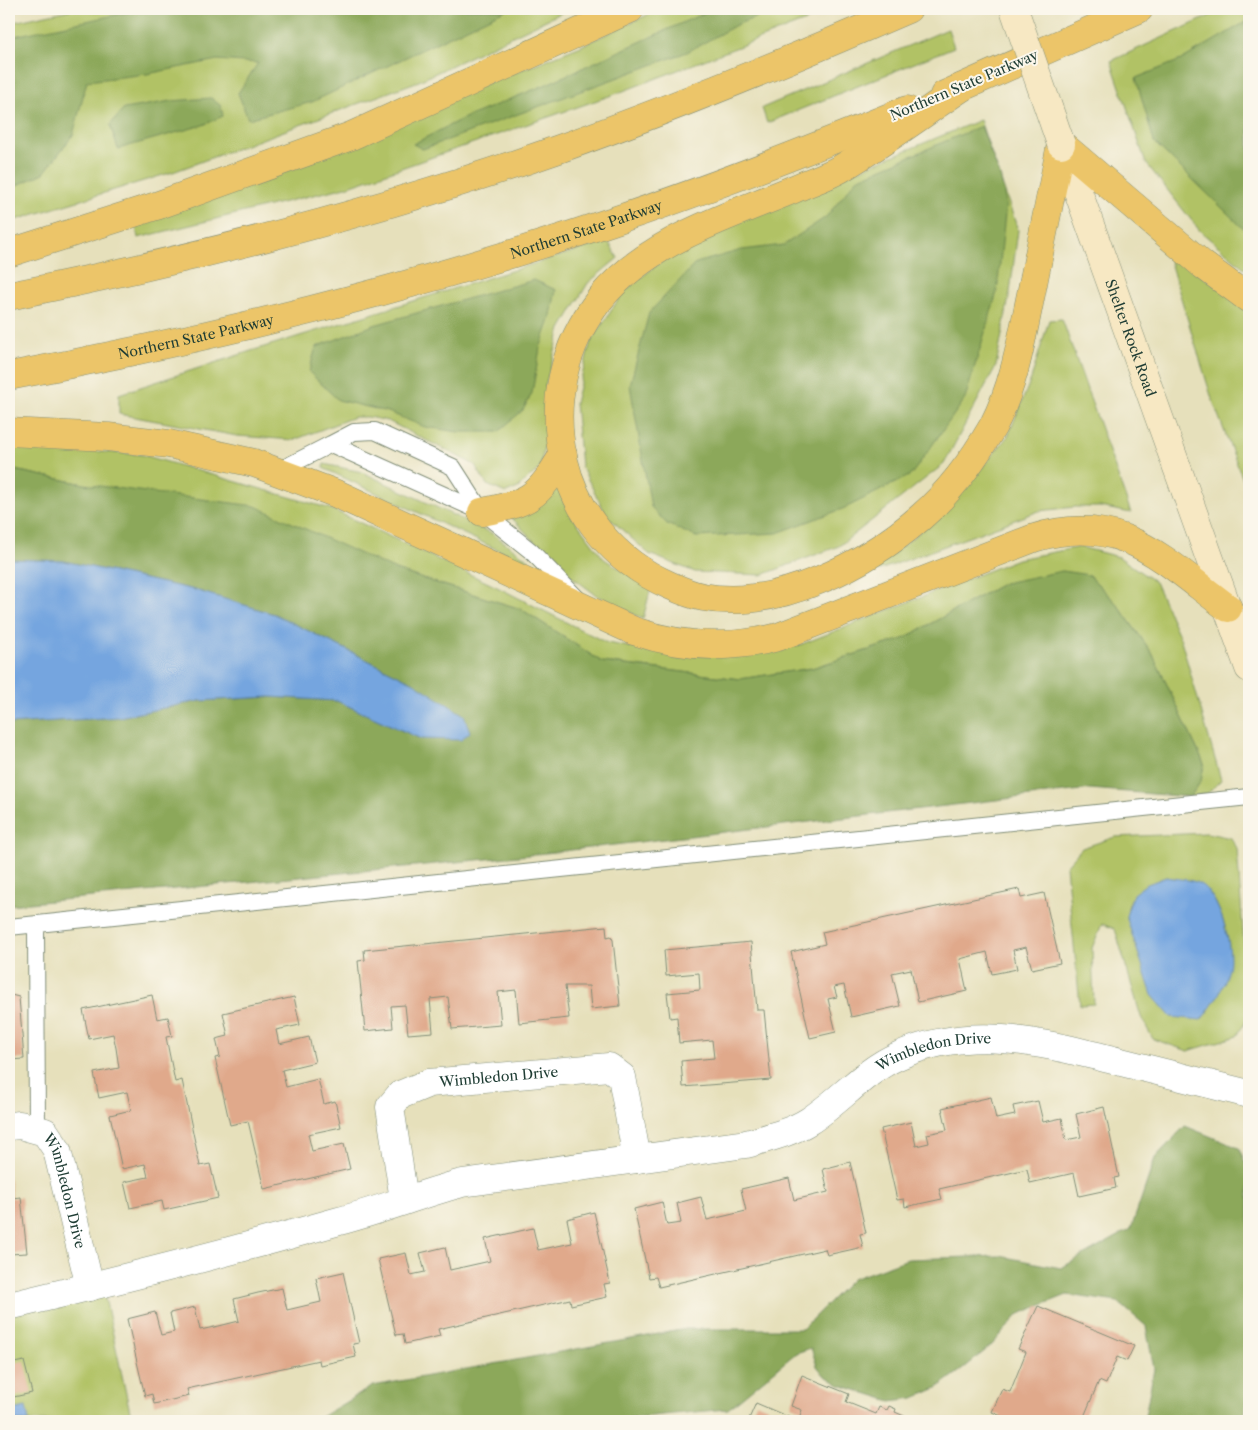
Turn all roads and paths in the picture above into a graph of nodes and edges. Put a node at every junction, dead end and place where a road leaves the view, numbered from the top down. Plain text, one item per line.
1 (630, 9) edge
2 (908, 9) edge
3 (1014, 9) edge
4 (1139, 9) edge
5 (961, 88) junction
6 (1061, 144) junction
7 (9, 253) edge
8 (9, 296) edge
9 (1249, 299) edge
10 (9, 376) edge
11 (9, 432) edge
12 (331, 444) junction
13 (563, 455) junction
14 (278, 471) junction
15 (482, 512) junction
16 (1228, 608) junction
17 (590, 611) junction
18 (1249, 668) edge
19 (1249, 798) edge
20 (36, 924) junction
21 (9, 927) edge
22 (1249, 1094) edge
23 (9, 1126) edge
24 (37, 1130) junction
25 (637, 1160) junction
26 (404, 1200) junction
27 (90, 1287) junction
28 (9, 1306) edge

1 - 7 highway
2 - 8 highway
3 - 6 main road, Shelter Rock Road, bridge
4 - 5 highway, Northern State Parkway
5 - 10 highway, Northern State Parkway
5 - 13 highway
6 - 9 highway
6 - 13 highway
6 - 16 main road, Shelter Rock Road
11 - 14 highway
12 - 14 lane
12 - 15 lane
12 - 15 lane
13 - 15 highway
14 - 17 highway
15 - 17 lane
16 - 17 highway
16 - 18 main road, Shelter Rock Road
19 - 20 lane
20 - 21 lane
20 - 24 lane
22 - 25 street, Wimbledon Drive
23 - 24 street, Wimbledon Drive
24 - 27 street, Wimbledon Drive
25 - 26 street, Wimbledon Drive
25 - 26 street, Wimbledon Drive
26 - 27 street, Wimbledon Drive
27 - 28 street, Wimbledon Drive

